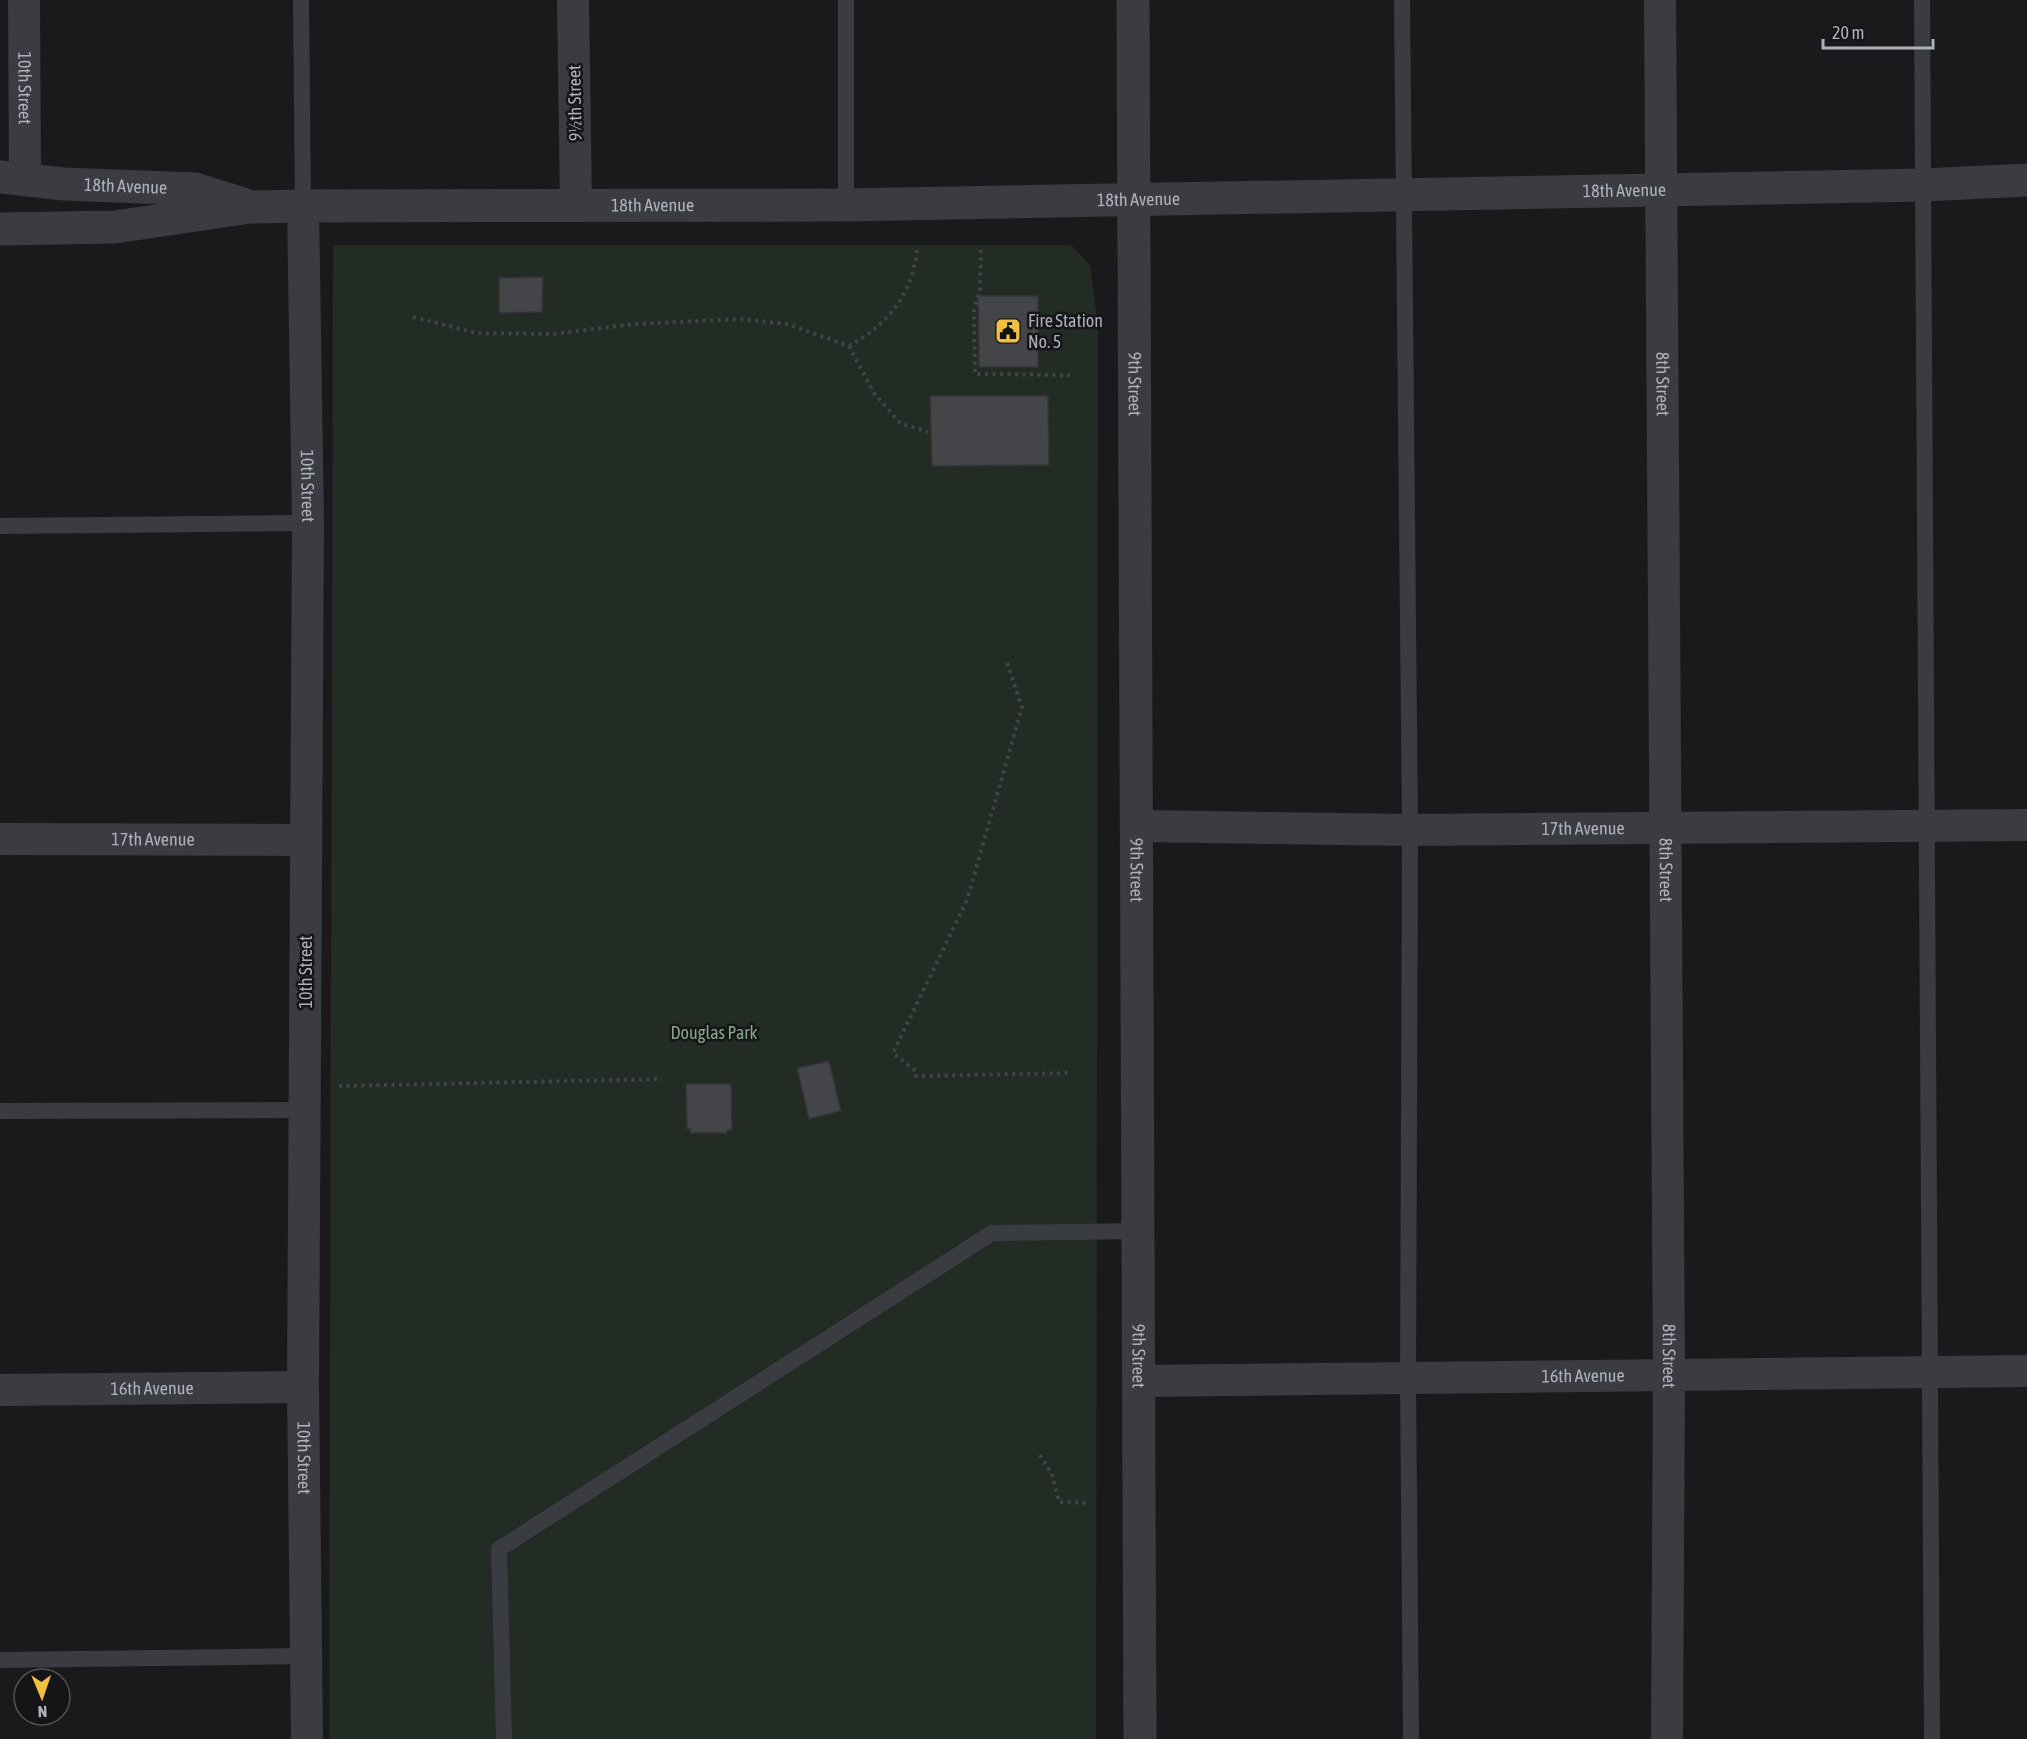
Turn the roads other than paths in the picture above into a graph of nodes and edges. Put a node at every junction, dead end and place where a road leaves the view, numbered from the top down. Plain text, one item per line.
1 (24, 0) edge
2 (301, 0) edge
3 (573, 0) edge
4 (846, 0) edge
5 (1133, 0) edge
6 (1402, 0) edge
7 (1660, 0) edge
8 (1922, 0) edge
9 (13, 178) edge
10 (2027, 180) edge
11 (1924, 185) junction
12 (1662, 190) junction
13 (1404, 195) junction
14 (1134, 200) junction
15 (846, 205) junction
16 (303, 206) junction
17 (576, 206) junction
18 (250, 207) junction
19 (0, 229) edge
20 (308, 524) junction
21 (0, 526) edge
22 (2027, 825) edge
23 (1137, 826) junction
24 (1927, 827) junction
25 (1666, 828) junction
26 (1410, 830) junction
27 (0, 839) edge
28 (306, 840) junction
29 (306, 1110) junction
30 (0, 1111) edge
31 (1139, 1231) junction
32 (2027, 1371) edge
33 (1930, 1372) junction
34 (1669, 1376) junction
35 (1408, 1380) junction
36 (1139, 1381) junction
37 (303, 1387) junction
38 (0, 1390) edge
39 (308, 1656) junction
40 (0, 1660) edge
41 (307, 1739) edge
42 (504, 1739) edge
43 (1140, 1739) edge
44 (1411, 1739) edge
45 (1667, 1739) edge
46 (1932, 1739) edge

1 - 9 street, 10th Street
2 - 16 lane
3 - 17 street, 9½th Street
4 - 15 lane
5 - 14 street, 9th Street
6 - 13 lane
7 - 12 street, 8th Street
8 - 11 lane
9 - 18 street, 18th Avenue
10 - 11 street, 18th Avenue
11 - 12 street, 18th Avenue
11 - 24 lane
12 - 13 street, 18th Avenue
12 - 25 street, 8th Street
13 - 14 street, 18th Avenue
13 - 26 lane
14 - 15 street, 18th Avenue
14 - 23 street, 9th Street
15 - 17 street, 18th Avenue
16 - 17 street, 18th Avenue
16 - 18 street, 18th Avenue
16 - 20 street, 10th Street
18 - 19 street, 18th Avenue
20 - 21 lane
20 - 28 street, 10th Street
22 - 24 street, 17th Avenue
23 - 26 street, 17th Avenue
23 - 31 street, 9th Street
24 - 25 street, 17th Avenue
24 - 33 lane
25 - 26 street, 17th Avenue
25 - 34 street, 8th Street
26 - 35 lane
27 - 28 street, 17th Avenue
28 - 29 street, 10th Street
29 - 30 lane
29 - 37 street, 10th Street
31 - 36 street, 9th Street
31 - 42 lane
32 - 33 street, 16th Avenue
33 - 34 street, 16th Avenue
33 - 46 lane
34 - 35 street, 16th Avenue
34 - 45 street, 8th Street
35 - 36 street, 16th Avenue
35 - 44 lane
36 - 43 street, 9th Street
37 - 38 street, 16th Avenue
37 - 39 street, 10th Street
39 - 40 lane
39 - 41 street, 10th Street

